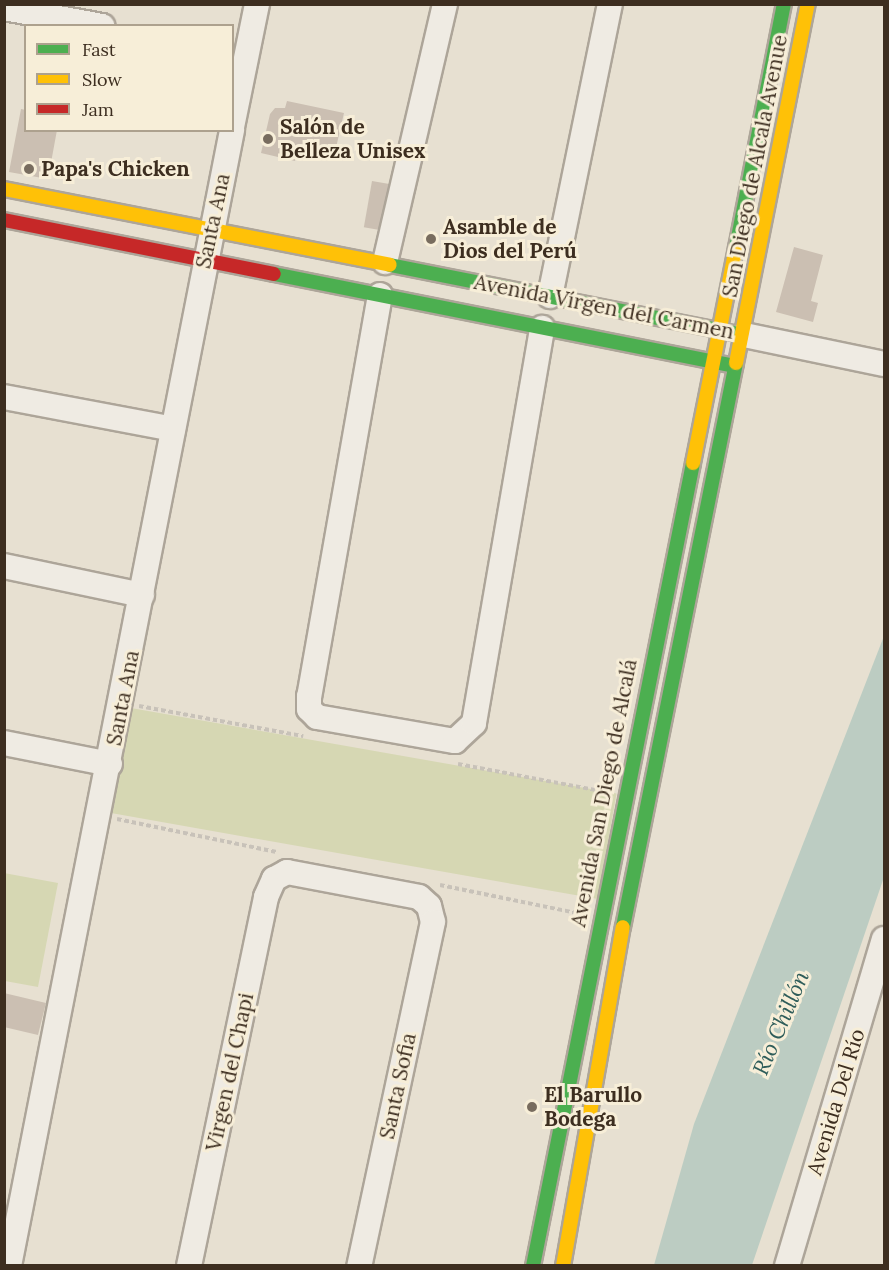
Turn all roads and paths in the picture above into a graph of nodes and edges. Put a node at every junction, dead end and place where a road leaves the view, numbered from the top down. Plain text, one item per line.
1 (257, 4) edge
2 (445, 4) edge
3 (610, 4) edge
4 (784, 4) edge
5 (808, 4) edge
6 (4, 8) edge
7 (91, 24) edge
8 (240, 50) edge
9 (234, 109) edge
10 (231, 132) edge
11 (4, 189) edge
12 (4, 220) edge
13 (213, 227) junction
14 (204, 259) junction
15 (386, 262) junction
16 (380, 295) junction
17 (550, 296) junction
18 (542, 328) junction
19 (717, 329) junction
20 (744, 335) junction
21 (711, 363) junction
22 (885, 364) edge
23 (738, 366) junction
24 (4, 396) edge
25 (173, 429) junction
26 (680, 524) junction
27 (704, 528) junction
28 (4, 566) edge
29 (142, 595) junction
30 (4, 743) edge
31 (110, 764) junction
32 (612, 862) junction
33 (636, 866) junction
34 (273, 879) joint
35 (885, 939) edge
36 (789, 1265) edge
37 (9, 1266) edge
38 (189, 1266) edge
39 (359, 1266) edge
40 (534, 1266) edge
41 (563, 1266) edge

1 - 8 street, Santa Ana
2 - 15 street
3 - 17 street
4 - 19 main road, San Diego de Alcala Avenue
5 - 20 main road, San Diego de Alcala Avenue
6 - 7 street
8 - 9 street, Santa Ana
10 - 13 street, Santa Ana
11 - 13 main road, Avenida Vírgen del Carmen
12 - 14 main road, Avenida Vírgen del Carmen
13 - 14 street, Santa Ana
13 - 15 main road, Avenida Vírgen del Carmen
14 - 16 main road, Avenida Vírgen del Carmen
14 - 25 street, Santa Ana
15 - 17 main road, Avenida Vírgen del Carmen
16 - 18 main road, Avenida Vírgen del Carmen
16 - 18 street
17 - 19 main road, Avenida Vírgen del Carmen
18 - 21 main road, Avenida Vírgen del Carmen
19 - 20 main road, Avenida Vírgen del Carmen
19 - 21 main road, Avenida San Diego de Alcalá
20 - 22 street, Avenida Vírgen del Carmen
20 - 23 main road
21 - 23 main road, Avenida Vírgen del Carmen
21 - 26 main road, Avenida San Diego de Alcalá
23 - 27 main road
24 - 25 street
25 - 29 street, Santa Ana
26 - 27 main road
26 - 32 main road, Avenida San Diego de Alcalá
27 - 33 main road
28 - 29 street
29 - 31 street, Santa Ana
30 - 31 street
31 - 37 street, Santa Ana
32 - 33 main road
32 - 40 main road, Avenida San Diego de Alcalá
33 - 41 main road
34 - 38 street, Virgen del Chapi
34 - 39 street, Santa Sofia
35 - 36 street, Avenida Del Río

